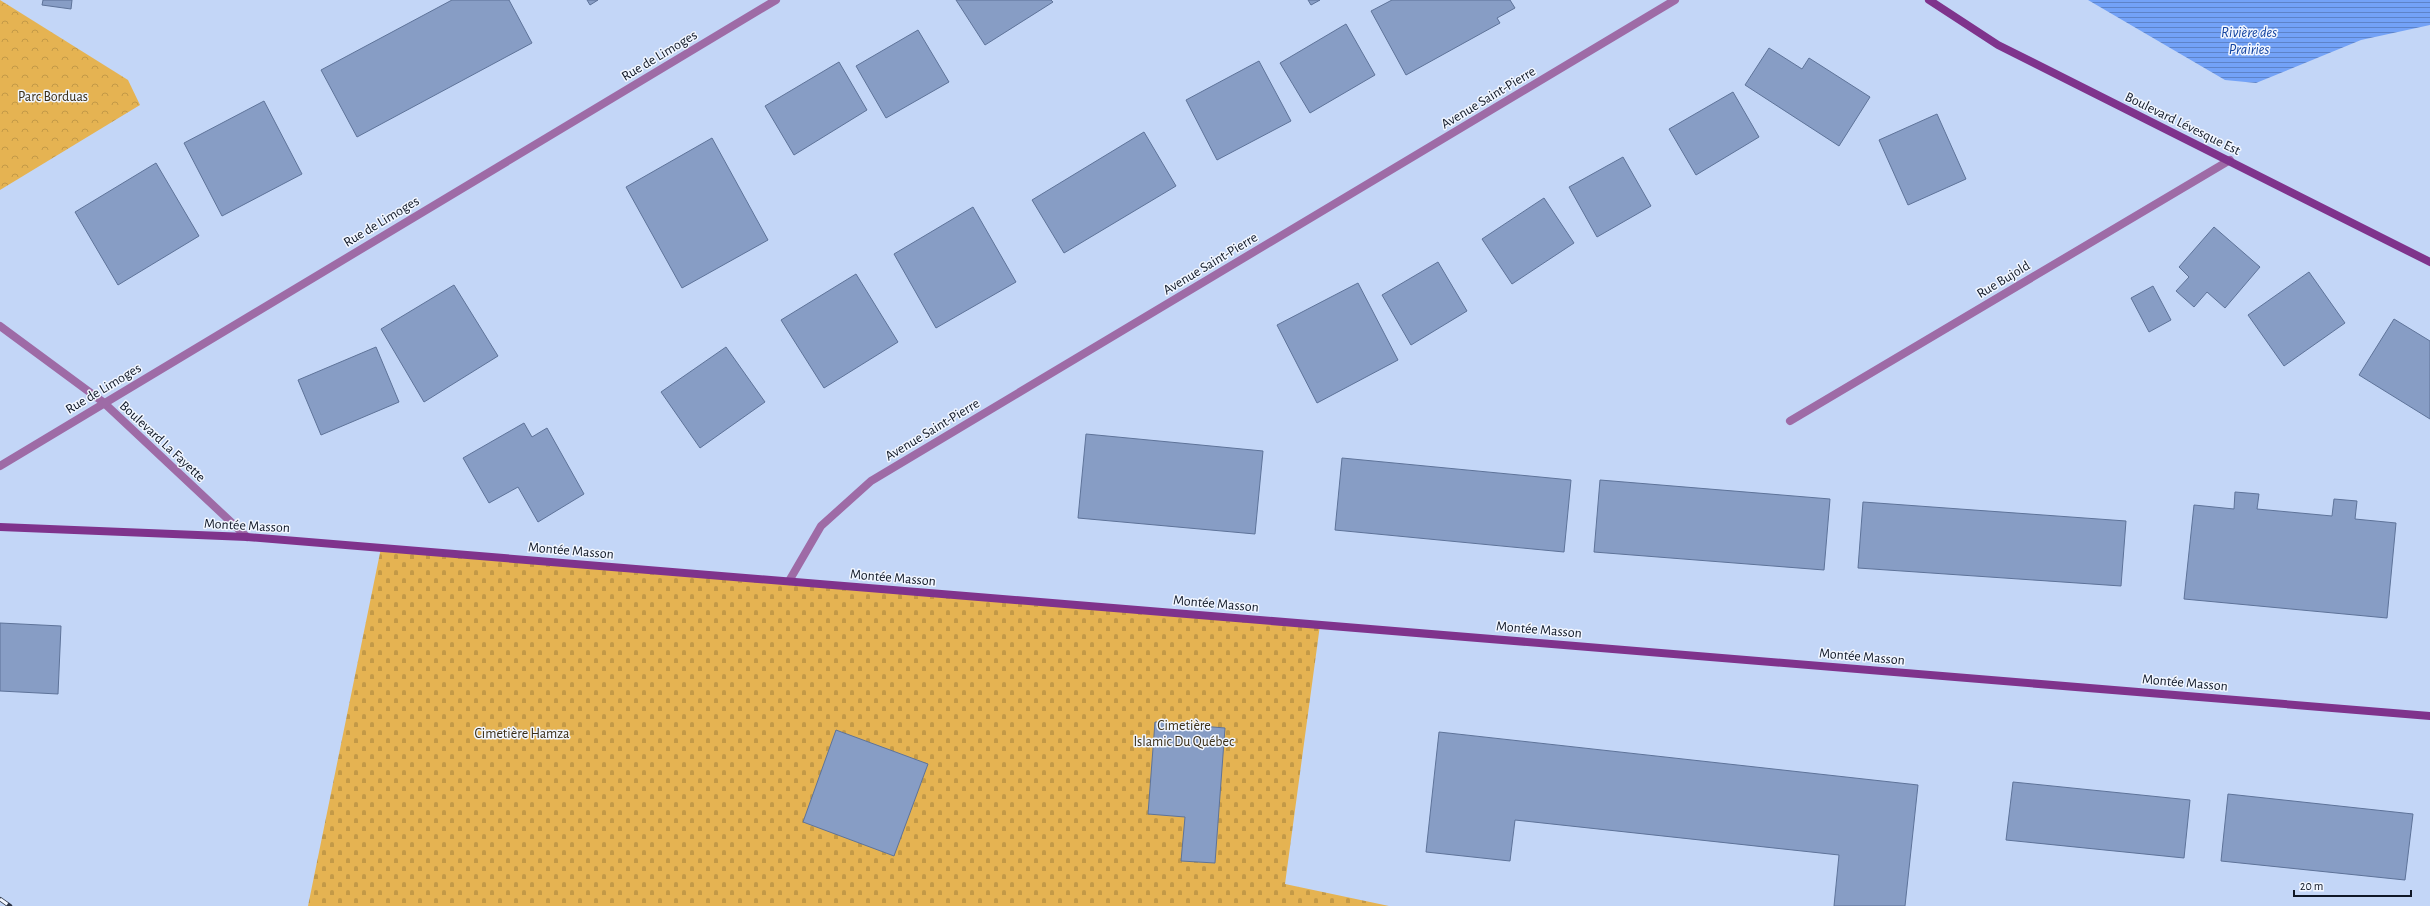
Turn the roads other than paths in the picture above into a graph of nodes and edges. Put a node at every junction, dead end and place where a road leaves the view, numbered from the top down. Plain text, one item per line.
1 (776, 0) edge
2 (1675, 0) edge
3 (1929, 0) edge
4 (2230, 160) junction
5 (2430, 262) edge
6 (0, 326) edge
7 (103, 402) junction
8 (1790, 421) dead end
9 (0, 466) edge
10 (0, 527) edge
11 (247, 537) junction
12 (789, 581) junction
13 (2430, 716) edge

1 - 7 street, Rue de Limoges
2 - 12 street, Avenue Saint-Pierre
3 - 4 street, Boulevard Lévesque Est
4 - 5 street, Boulevard Lévesque Est
4 - 8 street, Rue Bujold
6 - 7 street, Boulevard La Fayette
7 - 9 street, Rue de Limoges
7 - 11 street, Boulevard La Fayette
10 - 11 street, Montée Masson
11 - 12 street, Montée Masson
12 - 13 street, Montée Masson

